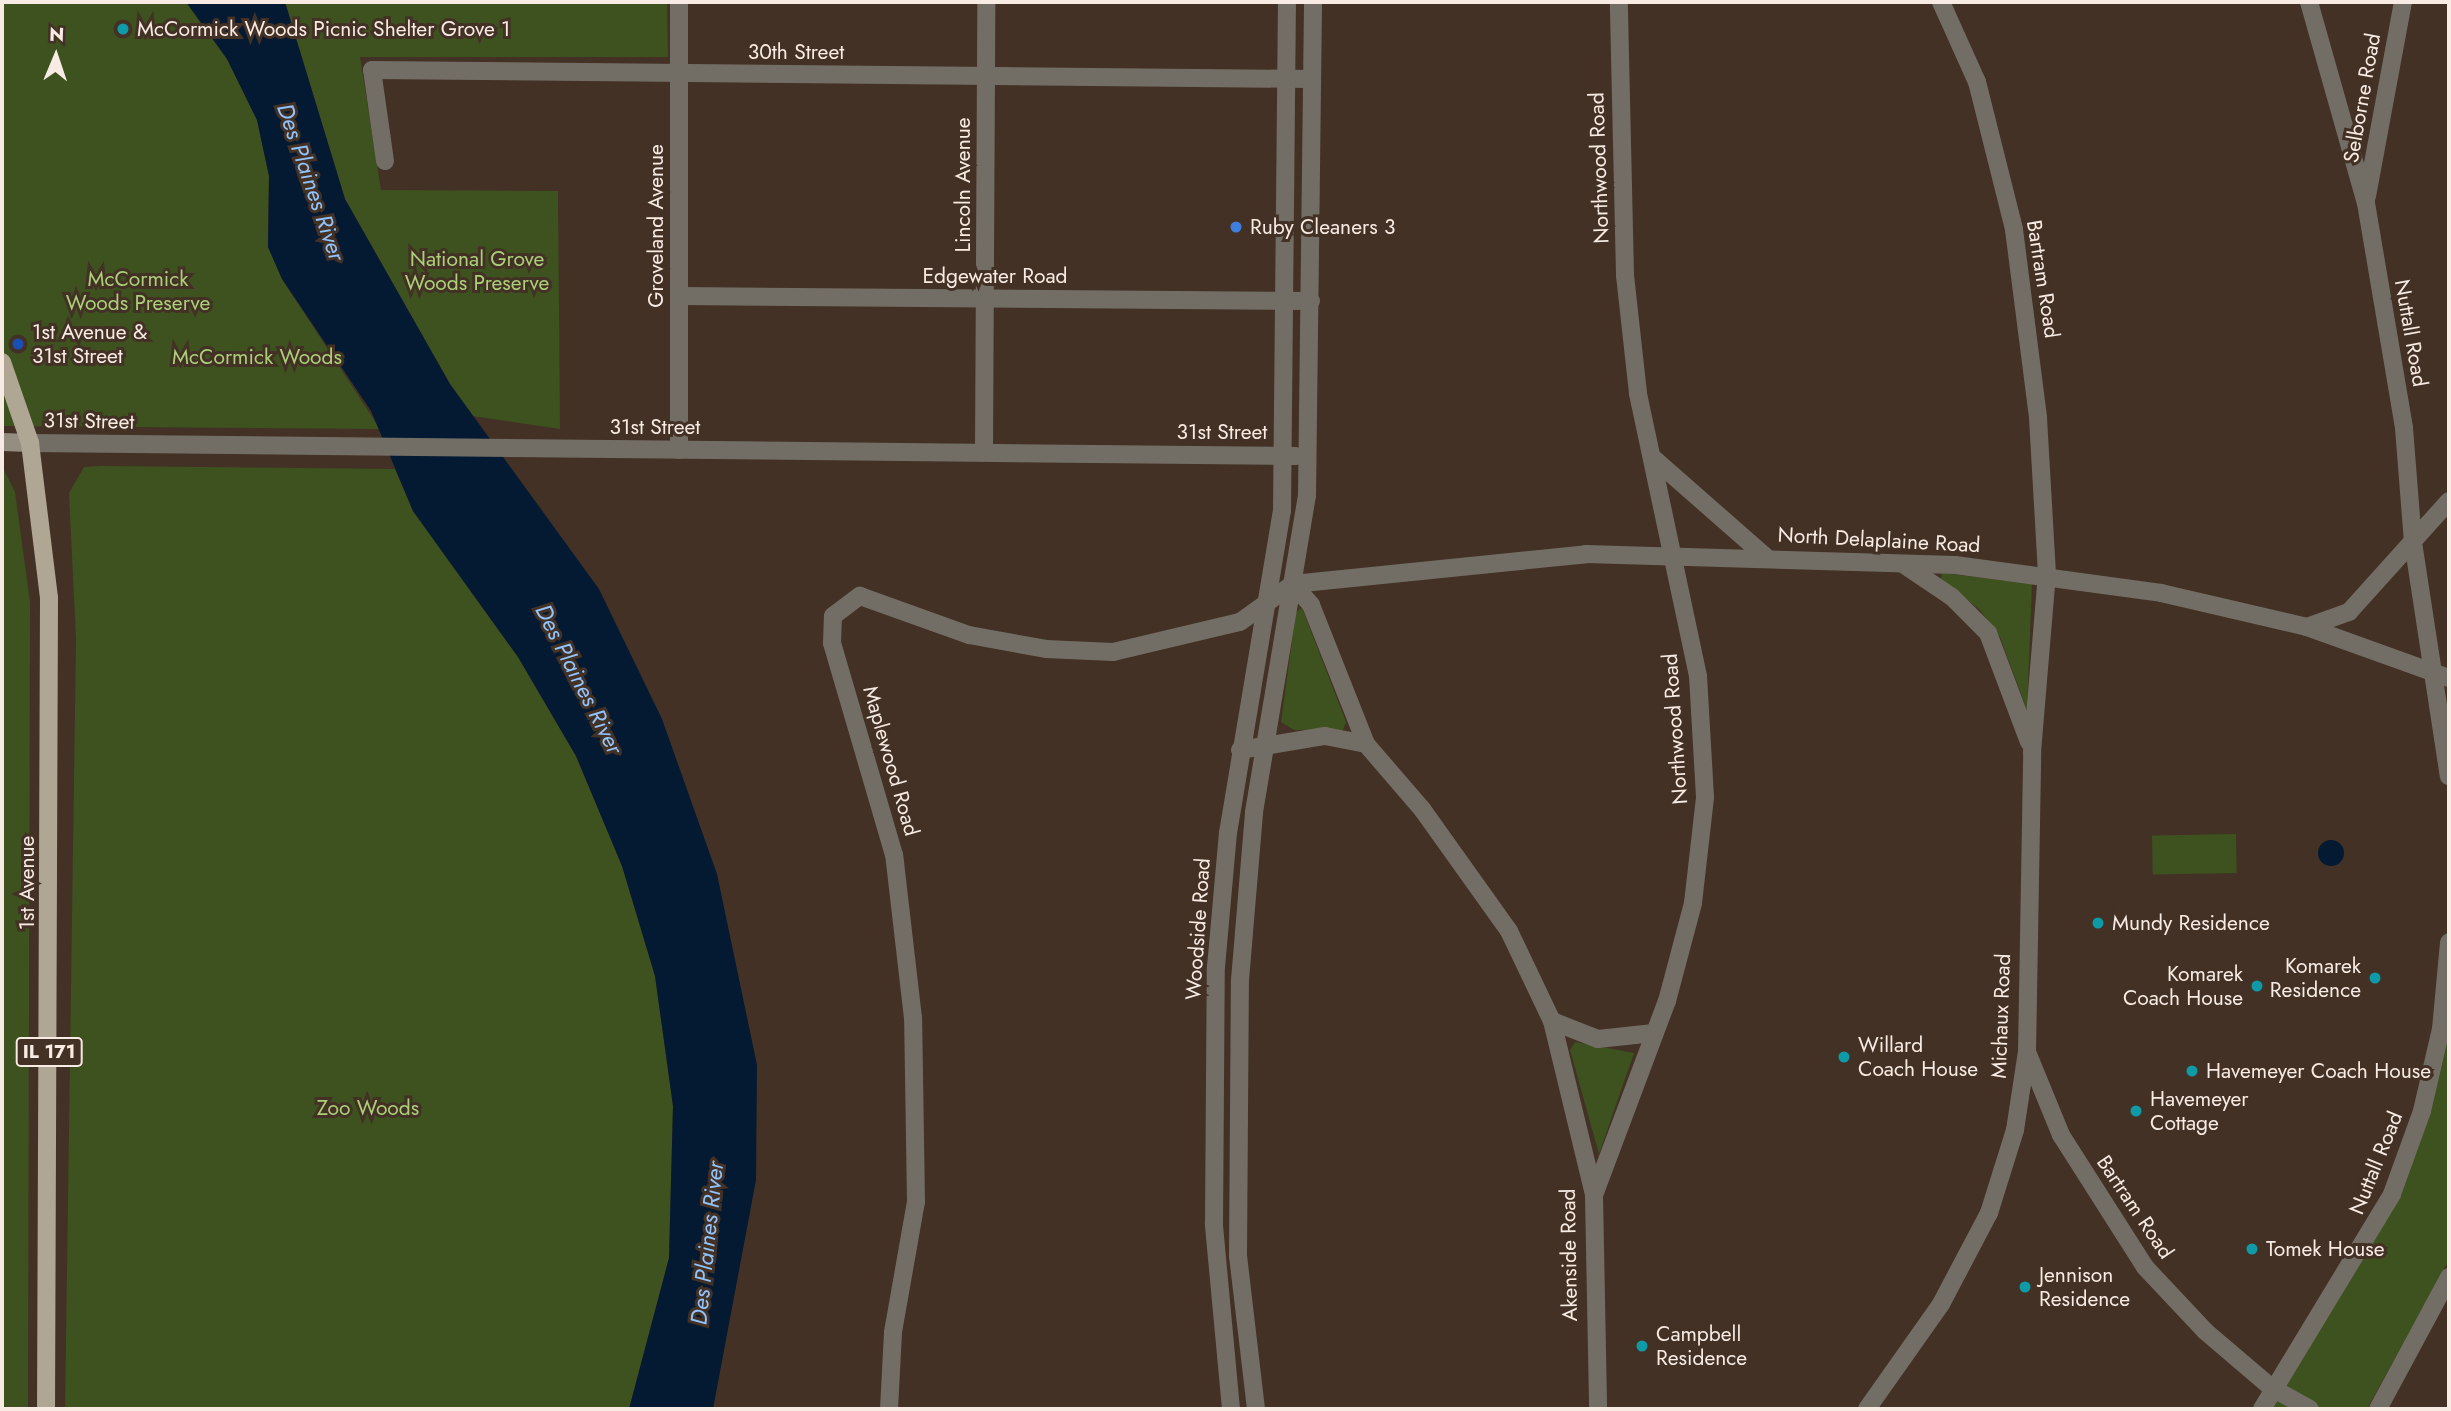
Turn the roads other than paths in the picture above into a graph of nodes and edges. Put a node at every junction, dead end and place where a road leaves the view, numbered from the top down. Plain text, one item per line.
1 (679, 2) edge
2 (986, 2) edge
3 (1287, 2) edge
4 (1313, 2) edge
5 (1619, 2) edge
6 (1941, 2) edge
7 (2309, 2) edge
8 (2403, 2) edge
9 (678, 75) junction
10 (986, 76) junction
11 (1287, 79) junction
12 (1312, 79) junction
13 (385, 161) dead end
14 (2366, 203) junction
15 (679, 296) junction
16 (986, 299) junction
17 (1286, 301) junction
18 (1311, 301) junction
19 (2, 362) edge
20 (2, 442) edge
21 (30, 443) junction
22 (680, 450) junction
23 (984, 452) junction
24 (1284, 455) junction
25 (1309, 456) junction
26 (1652, 457) junction
27 (2449, 500) edge
28 (2413, 542) junction
29 (1675, 552) junction
30 (1766, 557) junction
31 (1900, 563) junction
32 (2047, 574) junction
33 (1293, 584) junction
34 (1263, 611) junction
35 (2307, 627) junction
36 (2441, 676) edge
37 (1366, 744) junction
38 (1264, 746) junction
39 (1240, 750) junction
40 (2032, 752) junction
41 (2449, 776) edge
42 (2449, 942) edge
43 (1552, 1021) junction
44 (2445, 1026) edge
45 (1654, 1033) junction
46 (2027, 1052) junction
47 (1594, 1195) junction
48 (2449, 1277) edge
49 (2272, 1388) junction
50 (46, 1409) edge
51 (889, 1409) edge
52 (1231, 1409) edge
53 (1256, 1409) edge
54 (1598, 1409) edge
55 (1867, 1409) edge
56 (2262, 1409) edge
57 (2310, 1409) edge
58 (2378, 1409) edge

1 - 9 street, Groveland Avenue
2 - 10 street, Lincoln Avenue
3 - 11 street, Woodside Road
4 - 12 street
5 - 26 street, Northwood Road
6 - 32 street, Bartram Road
7 - 14 street, Nuttall Road
8 - 14 street, Selborne Road
9 - 10 street, 30th Street
9 - 13 street, 30th Street
9 - 15 street, Groveland Avenue
10 - 11 street, 30th Street
10 - 16 street, Lincoln Avenue
11 - 12 street, 30th Street
11 - 17 street, Woodside Road
12 - 18 street
14 - 28 street, Nuttall Road
15 - 16 street, Edgewater Road
15 - 22 street, Groveland Avenue
16 - 17 street, Edgewater Road
16 - 23 street, Lincoln Avenue
17 - 18 street, Edgewater Road
17 - 24 street, Woodside Road
18 - 25 street
19 - 21 main road, 1st Avenue / IL 171
20 - 21 main road, 31st Street
21 - 22 street, 31st Street
21 - 50 main road, 1st Avenue / IL 171
22 - 23 street, 31st Street
23 - 24 street, 31st Street
24 - 25 street, 31st Street
24 - 34 street, Woodside Road
25 - 33 street
26 - 29 street, Northwood Road
26 - 30 street
27 - 28 street
28 - 35 street
28 - 36 street, Nuttall Road
29 - 30 street, North Delaplaine Road
29 - 33 street, North Delaplaine Road
29 - 45 street, Northwood Road
30 - 31 street, North Delaplaine Road
31 - 32 street, North Delaplaine Road
31 - 40 street, Michaux Road
32 - 35 street, North Delaplaine Road
32 - 40 street, Michaux Road
33 - 34 street, Maplewood Road
33 - 37 street, Akenside Road
33 - 38 street
34 - 39 street, Woodside Road
34 - 51 street, Maplewood Road
35 - 36 street, North Delaplaine Road
36 - 41 street
37 - 38 street
37 - 43 street, Akenside Road
38 - 39 street
38 - 53 street
39 - 52 street, Woodside Road
40 - 46 street, Michaux Road
42 - 44 street, Nuttall Road
43 - 45 street
43 - 47 street, Akenside Road
44 - 49 street, Nuttall Road
45 - 47 street, Northwood Road
46 - 49 street, Bartram Road
46 - 55 street, Michaux Road
47 - 54 street, Akenside Road
48 - 58 street
49 - 56 street, Nuttall Road
49 - 57 street, Bartram Road

